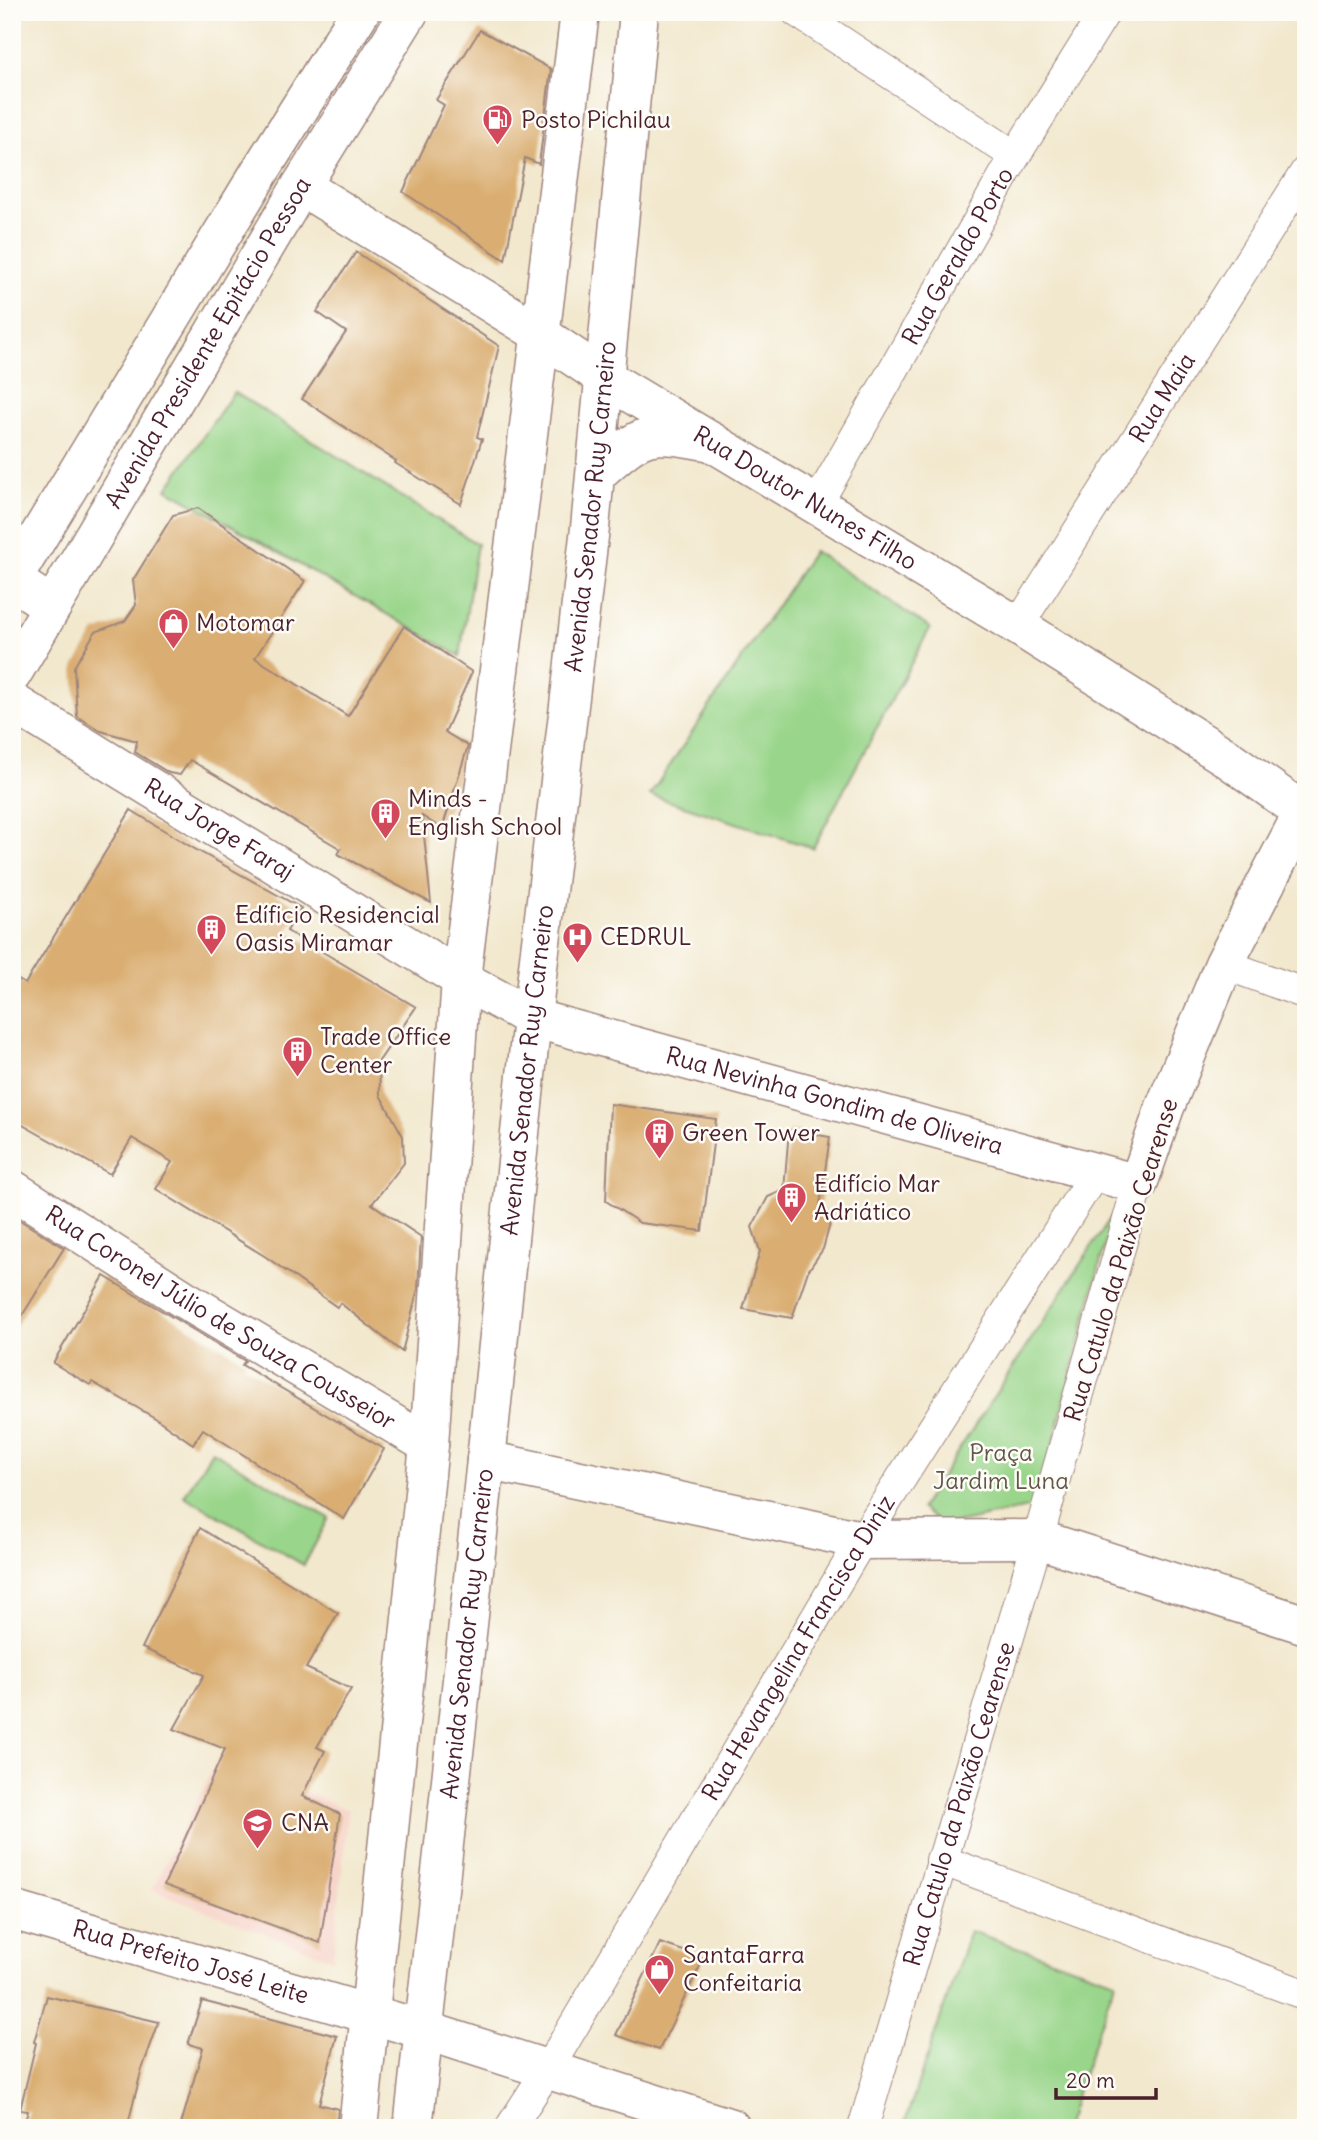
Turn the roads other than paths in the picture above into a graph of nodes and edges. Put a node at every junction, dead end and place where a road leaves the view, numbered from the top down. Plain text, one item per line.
1 (360, 12) edge
2 (409, 12) edge
3 (580, 12) edge
4 (639, 12) edge
5 (1105, 12) edge
6 (804, 14) edge
7 (1015, 156) junction
8 (1306, 172) edge
9 (301, 186) junction
10 (540, 335) junction
11 (605, 377) junction
12 (712, 442) junction
13 (596, 474) junction
14 (817, 504) junction
15 (12, 580) edge
16 (52, 606) junction
17 (1018, 626) junction
18 (12, 674) edge
19 (12, 702) edge
20 (1304, 813) edge
21 (1224, 964) junction
22 (461, 979) junction
23 (1306, 994) edge
24 (531, 1018) junction
25 (1095, 1173) junction
26 (1138, 1184) junction
27 (12, 1189) edge
28 (429, 1445) junction
29 (486, 1460) junction
30 (1038, 1539) junction
31 (862, 1540) junction
32 (1306, 1625) edge
33 (941, 1860) junction
34 (12, 1910) edge
35 (1306, 1995) edge
36 (369, 2013) junction
37 (424, 2029) junction
38 (548, 2069) junction
39 (358, 2128) edge
40 (413, 2128) edge
41 (510, 2128) edge
42 (731, 2128) edge
43 (863, 2128) edge

1 - 15 main road, Avenida Presidente Epitácio Pessoa
2 - 9 main road, Avenida Presidente Epitácio Pessoa
3 - 10 main road
4 - 11 main road, Avenida Senador Ruy Carneiro
5 - 7 street, Rua Geraldo Porto
6 - 7 street
7 - 14 street, Rua Geraldo Porto
8 - 17 street, Rua Maia
9 - 10 main road, Rua Doutor Nunes Filho
9 - 16 main road, Avenida Presidente Epitácio Pessoa
10 - 11 main road, Rua Doutor Nunes Filho
10 - 22 main road
11 - 12 main road, Rua Doutor Nunes Filho
11 - 13 main road, Avenida Senador Ruy Carneiro
12 - 13 main road
12 - 14 main road, Rua Doutor Nunes Filho
13 - 24 main road, Avenida Senador Ruy Carneiro
14 - 17 main road, Rua Doutor Nunes Filho
15 - 16 main road
16 - 18 main road, Avenida Presidente Epitácio Pessoa
17 - 20 main road, Rua Doutor Nunes Filho
19 - 22 main road, Rua Jorge Faraj
20 - 21 main road, Rua Catulo da Paixão Cearense
21 - 23 street
21 - 26 main road, Rua Catulo da Paixão Cearense
22 - 24 main road, Rua Jorge Faraj
22 - 28 main road
24 - 25 main road, Rua Nevinha Gondim de Oliveira
24 - 29 main road, Avenida Senador Ruy Carneiro
25 - 26 main road, Rua Nevinha Gondim de Oliveira
25 - 31 street, Rua Hevangelina Francisca Diniz
26 - 30 street, Rua Catulo da Paixão Cearense
27 - 28 main road, Rua Coronel Júlio de Souza Cousseior
28 - 36 main road
29 - 31 main road
29 - 37 main road, Avenida Senador Ruy Carneiro
30 - 31 main road
30 - 32 main road
30 - 33 street, Rua Catulo da Paixão Cearense
31 - 38 street, Rua Hevangelina Francisca Diniz
33 - 35 street
33 - 43 street, Rua Catulo da Paixão Cearense
34 - 36 main road, Rua Prefeito José Leite
36 - 37 main road, Rua Prefeito José Leite
36 - 39 main road
37 - 38 main road, Rua Prefeito José Leite
37 - 40 main road, Avenida Senador Ruy Carneiro
38 - 41 street, Rua Hevangelina Francisca Diniz
38 - 42 main road, Rua Prefeito José Leite

